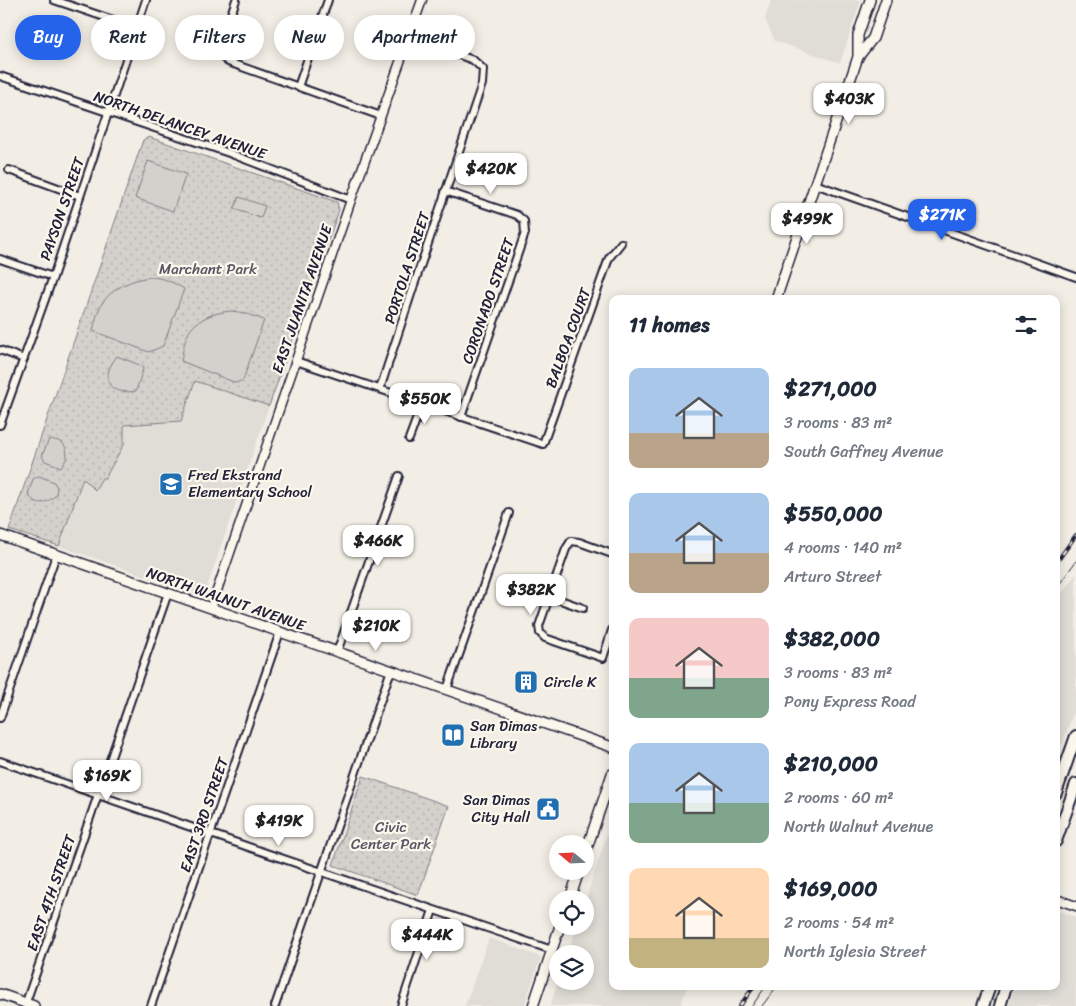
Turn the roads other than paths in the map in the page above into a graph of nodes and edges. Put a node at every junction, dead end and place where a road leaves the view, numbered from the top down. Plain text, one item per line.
1 (54, 0) edge
2 (146, 0) edge
3 (236, 0) edge
4 (328, 0) edge
5 (422, 0) edge
6 (870, 0) edge
7 (886, 0) edge
8 (98, 15) edge
9 (141, 15) edge
10 (417, 15) edge
11 (858, 57) junction
12 (126, 60) edge
13 (401, 60) edge
14 (473, 60) edge
15 (0, 76) edge
16 (298, 87) junction
17 (108, 113) junction
18 (381, 116) junction
19 (9, 170) dead end
20 (816, 184) junction
21 (446, 191) junction
22 (80, 196) junction
23 (351, 200) junction
24 (621, 243) dead end
25 (0, 258) edge
26 (52, 277) junction
27 (1076, 277) edge
28 (777, 295) edge
29 (0, 350) edge
30 (24, 359) junction
31 (296, 360) junction
32 (380, 389) junction
33 (422, 404) junction
34 (461, 417) junction
35 (0, 425) edge
36 (409, 439) dead end
37 (399, 476) dead end
38 (509, 513) dead end
39 (0, 535) edge
40 (609, 553) edge
41 (56, 555) junction
42 (168, 593) junction
43 (549, 596) junction
44 (211, 608) junction
45 (583, 608) dead end
46 (280, 632) junction
47 (609, 639) edge
48 (337, 652) junction
49 (391, 670) junction
50 (447, 689) junction
51 (3, 701) edge
52 (0, 718) edge
53 (1076, 736) edge
54 (609, 746) edge
55 (0, 761) edge
56 (1060, 782) edge
57 (609, 783) edge
58 (1076, 784) edge
59 (98, 796) junction
60 (1060, 830) edge
61 (210, 834) junction
62 (591, 835) edge
63 (322, 872) junction
64 (1060, 900) edge
65 (1076, 906) edge
66 (433, 910) junction
67 (549, 949) edge
68 (549, 959) edge
69 (989, 990) edge
70 (1005, 990) edge
71 (0, 994) edge
72 (28, 1005) edge
73 (151, 1006) edge
74 (276, 1006) edge
75 (401, 1006) edge
76 (533, 1006) edge
77 (983, 1006) edge
78 (1000, 1006) edge

1 - 8 street
2 - 9 street, PAYSON STREET
3 - 16 street
4 - 16 street
5 - 10 street, EAST JUANITA AVENUE
6 - 11 main road
7 - 11 main road
11 - 20 main road
12 - 17 street, PAYSON STREET
13 - 18 street, EAST JUANITA AVENUE
14 - 21 street, PORTOLA STREET
15 - 17 street, NORTH DELANCEY AVENUE
16 - 18 street
17 - 22 street, PAYSON STREET
17 - 23 street, NORTH DELANCEY AVENUE
18 - 23 street, EAST JUANITA AVENUE
19 - 22 street
20 - 27 street
20 - 28 main road
21 - 32 street, PORTOLA STREET
21 - 34 street, CORONADO STREET
22 - 26 street, PAYSON STREET
23 - 31 street, EAST JUANITA AVENUE
24 - 34 street, BALBOA COURT
25 - 26 street
26 - 30 street, PAYSON STREET
29 - 30 street
30 - 35 street, PAYSON STREET
31 - 32 street
31 - 44 street, EAST JUANITA AVENUE
32 - 33 street
33 - 34 street
33 - 36 street
37 - 48 street
38 - 50 street
39 - 41 main road, NORTH WALNUT AVENUE
40 - 43 street
41 - 42 main road, NORTH WALNUT AVENUE
41 - 51 street
42 - 44 main road, NORTH WALNUT AVENUE
42 - 59 street, EAST 4TH STREET
43 - 45 street
43 - 47 street
44 - 46 main road, NORTH WALNUT AVENUE
46 - 48 main road, NORTH WALNUT AVENUE
46 - 61 street, EAST 3RD STREET
48 - 49 main road, NORTH WALNUT AVENUE
49 - 50 main road, NORTH WALNUT AVENUE
49 - 63 street
50 - 54 main road, NORTH WALNUT AVENUE
51 - 52 street
53 - 56 main road
55 - 59 street
57 - 62 main road
58 - 60 main road
59 - 61 street
59 - 72 street, EAST 4TH STREET
61 - 63 street
61 - 73 street, EAST 3RD STREET
63 - 66 street
63 - 74 street
64 - 65 street
66 - 67 street
66 - 75 street
68 - 76 main road
69 - 77 main road
70 - 78 main road
71 - 72 main road

